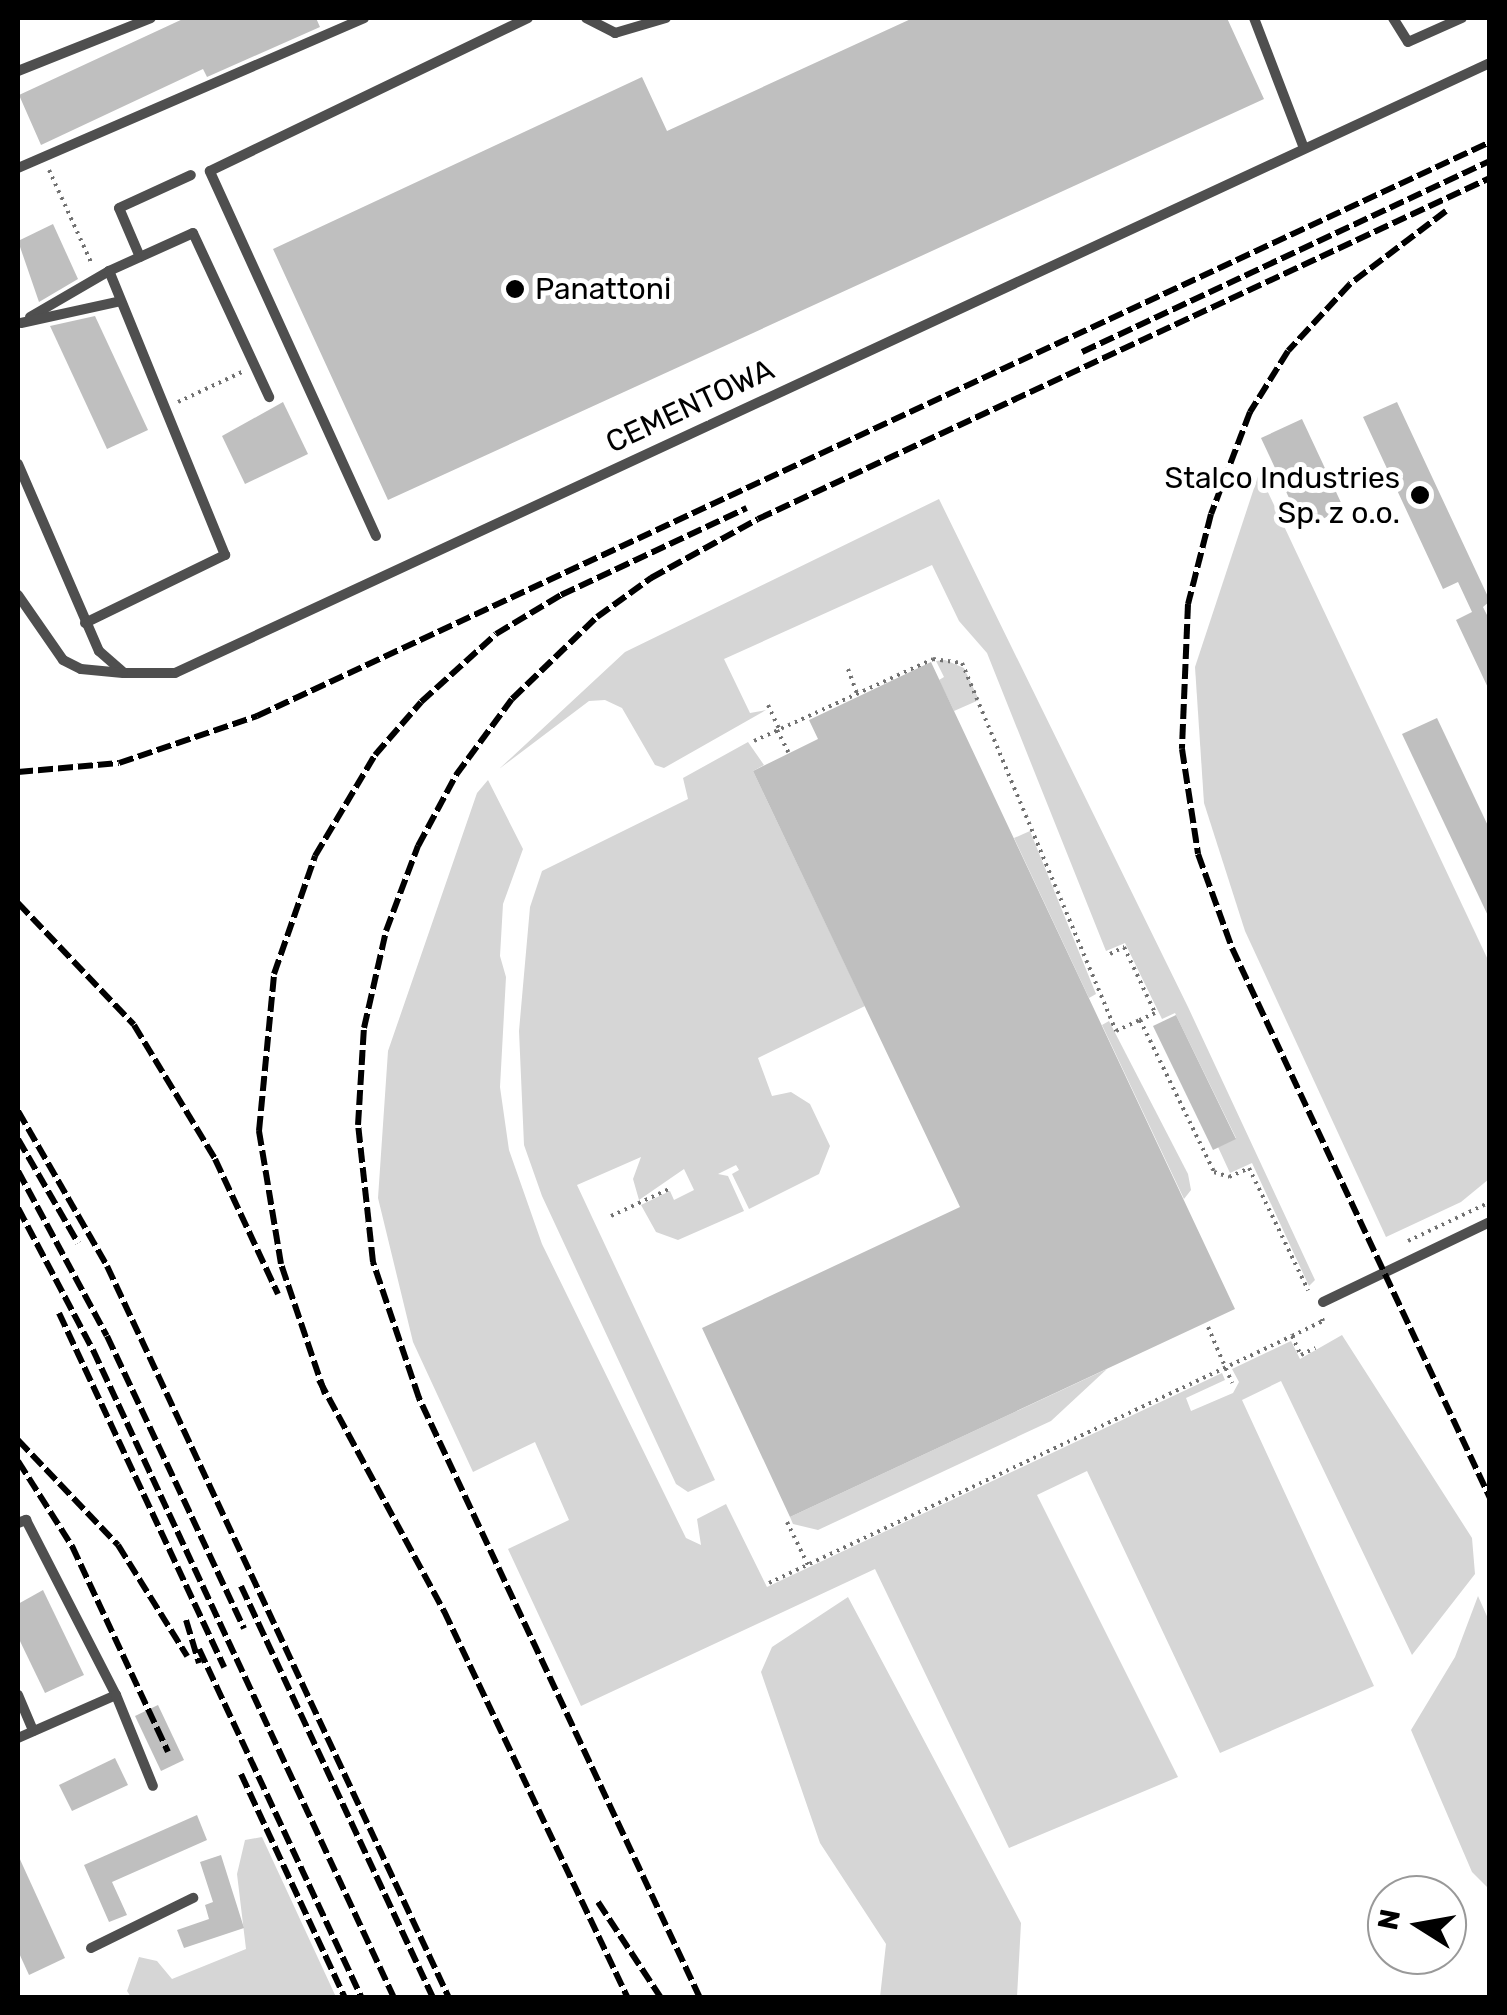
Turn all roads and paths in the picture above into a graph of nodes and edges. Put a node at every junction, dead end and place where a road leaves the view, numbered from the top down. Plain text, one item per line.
1 (151, 18) edge
2 (364, 18) edge
3 (528, 18) edge
4 (586, 18) edge
5 (666, 18) edge
6 (1254, 18) edge
7 (1392, 18) edge
8 (1462, 18) edge
9 (1490, 63) edge
10 (18, 71) edge
11 (1304, 148) junction
12 (43, 157) junction
13 (18, 168) edge
14 (191, 175) dead end
15 (140, 257) junction
16 (104, 274) junction
17 (121, 301) junction
18 (19, 321) edge
19 (254, 366) junction
20 (269, 397) dead end
21 (165, 408) junction
22 (18, 464) edge
23 (376, 536) dead end
24 (18, 595) edge
25 (84, 623) junction
26 (848, 669) dead end
27 (124, 673) junction
28 (857, 694) junction
29 (768, 705) dead end
30 (778, 729) junction
31 (754, 741) dead end
32 (788, 752) dead end
33 (1110, 954) dead end
34 (1140, 1020) junction
35 (669, 1189) dead end
36 (1490, 1202) edge
37 (612, 1216) dead end
38 (1490, 1222) edge
39 (1398, 1246) dead end
40 (1315, 1286) dead end
41 (1308, 1290) junction
42 (1323, 1302) dead end
43 (1208, 1328) dead end
44 (1292, 1336) junction
45 (1315, 1348) dead end
46 (1226, 1368) junction
47 (1232, 1384) dead end
48 (787, 1522) dead end
49 (18, 1523) edge
50 (808, 1565) junction
51 (769, 1584) dead end
52 (18, 1694) edge
53 (116, 1695) junction
54 (33, 1732) junction
55 (18, 1738) edge
56 (153, 1786) dead end
57 (193, 1898) dead end
58 (92, 1948) dead end

1 - 10 lane
2 - 12 lane
3 - 23 lane
4 - 5 lane
6 - 11 lane
7 - 8 lane
9 - 11 lane, CEMENTOWA
11 - 27 lane, CEMENTOWA
12 - 13 lane
12 - 16 path
14 - 15 lane
15 - 16 lane
15 - 19 lane
16 - 17 lane
16 - 18 lane
17 - 18 lane
17 - 21 lane
19 - 20 lane
19 - 21 path
21 - 25 lane
22 - 25 lane
24 - 27 lane, CEMENTOWA
25 - 27 lane
26 - 28 path
28 - 30 path
28 - 34 path
29 - 30 path
30 - 31 path
30 - 32 path
33 - 34 path
34 - 41 path
35 - 37 path
36 - 39 path
38 - 42 lane
40 - 41 path
41 - 44 path
43 - 46 path
44 - 45 path
44 - 46 path
46 - 47 path
46 - 50 path
48 - 50 path
49 - 53 lane
50 - 51 path
52 - 54 lane
53 - 54 lane
53 - 56 lane
54 - 55 lane
57 - 58 lane

